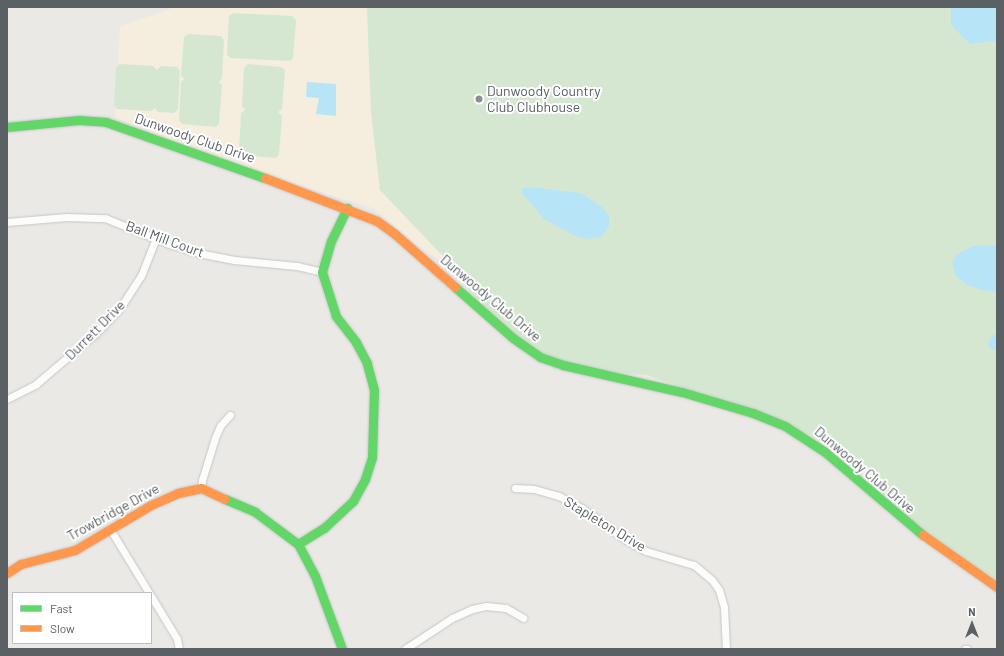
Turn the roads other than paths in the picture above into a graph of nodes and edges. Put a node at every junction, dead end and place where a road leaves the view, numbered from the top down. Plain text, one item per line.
1 (7, 128) edge
2 (347, 208) junction
3 (7, 222) edge
4 (156, 238) junction
5 (322, 272) junction
6 (7, 399) edge
7 (230, 415) dead end
8 (201, 488) junction
9 (515, 488) dead end
10 (110, 529) junction
11 (298, 544) junction
12 (7, 573) edge
13 (997, 587) edge
14 (148, 592) edge
15 (152, 598) edge
16 (523, 618) dead end
17 (179, 649) edge
18 (342, 649) edge
19 (405, 649) edge
20 (726, 649) edge

1 - 2 street, Dunwoody Club Drive
2 - 5 street
2 - 13 street, Dunwoody Club Drive
3 - 4 street, Ball Mill Court
4 - 5 street, Ball Mill Court
4 - 6 street, Durrett Drive
5 - 11 street
7 - 8 street
8 - 10 street, Trowbridge Drive
8 - 11 street
9 - 20 street, Stapleton Drive
10 - 12 street, Trowbridge Drive
10 - 14 street
11 - 18 street
15 - 17 street
16 - 19 street

